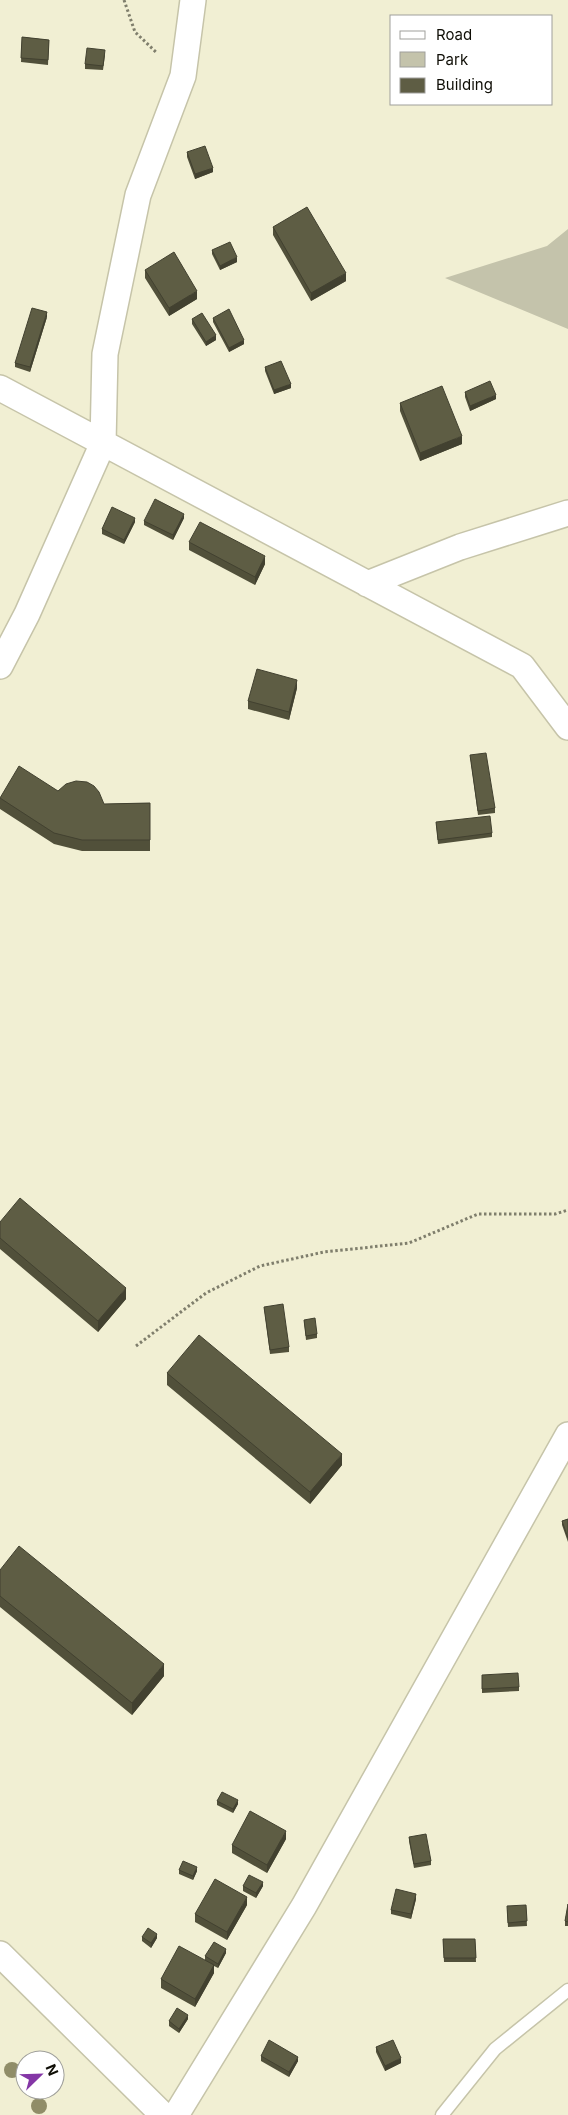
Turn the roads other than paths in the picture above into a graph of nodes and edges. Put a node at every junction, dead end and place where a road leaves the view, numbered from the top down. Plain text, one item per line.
1 (193, 0) edge
2 (0, 388) edge
3 (103, 443) junction
4 (568, 513) edge
5 (367, 584) junction
6 (0, 666) edge
7 (568, 727) edge
8 (568, 1435) edge
9 (0, 1954) edge
10 (568, 1990) edge
11 (162, 2115) edge
12 (176, 2115) edge
13 (442, 2115) edge

1 - 3 street
2 - 3 street
3 - 5 street
3 - 6 street
4 - 5 street
5 - 7 street
8 - 12 street
9 - 11 street
10 - 13 lane

